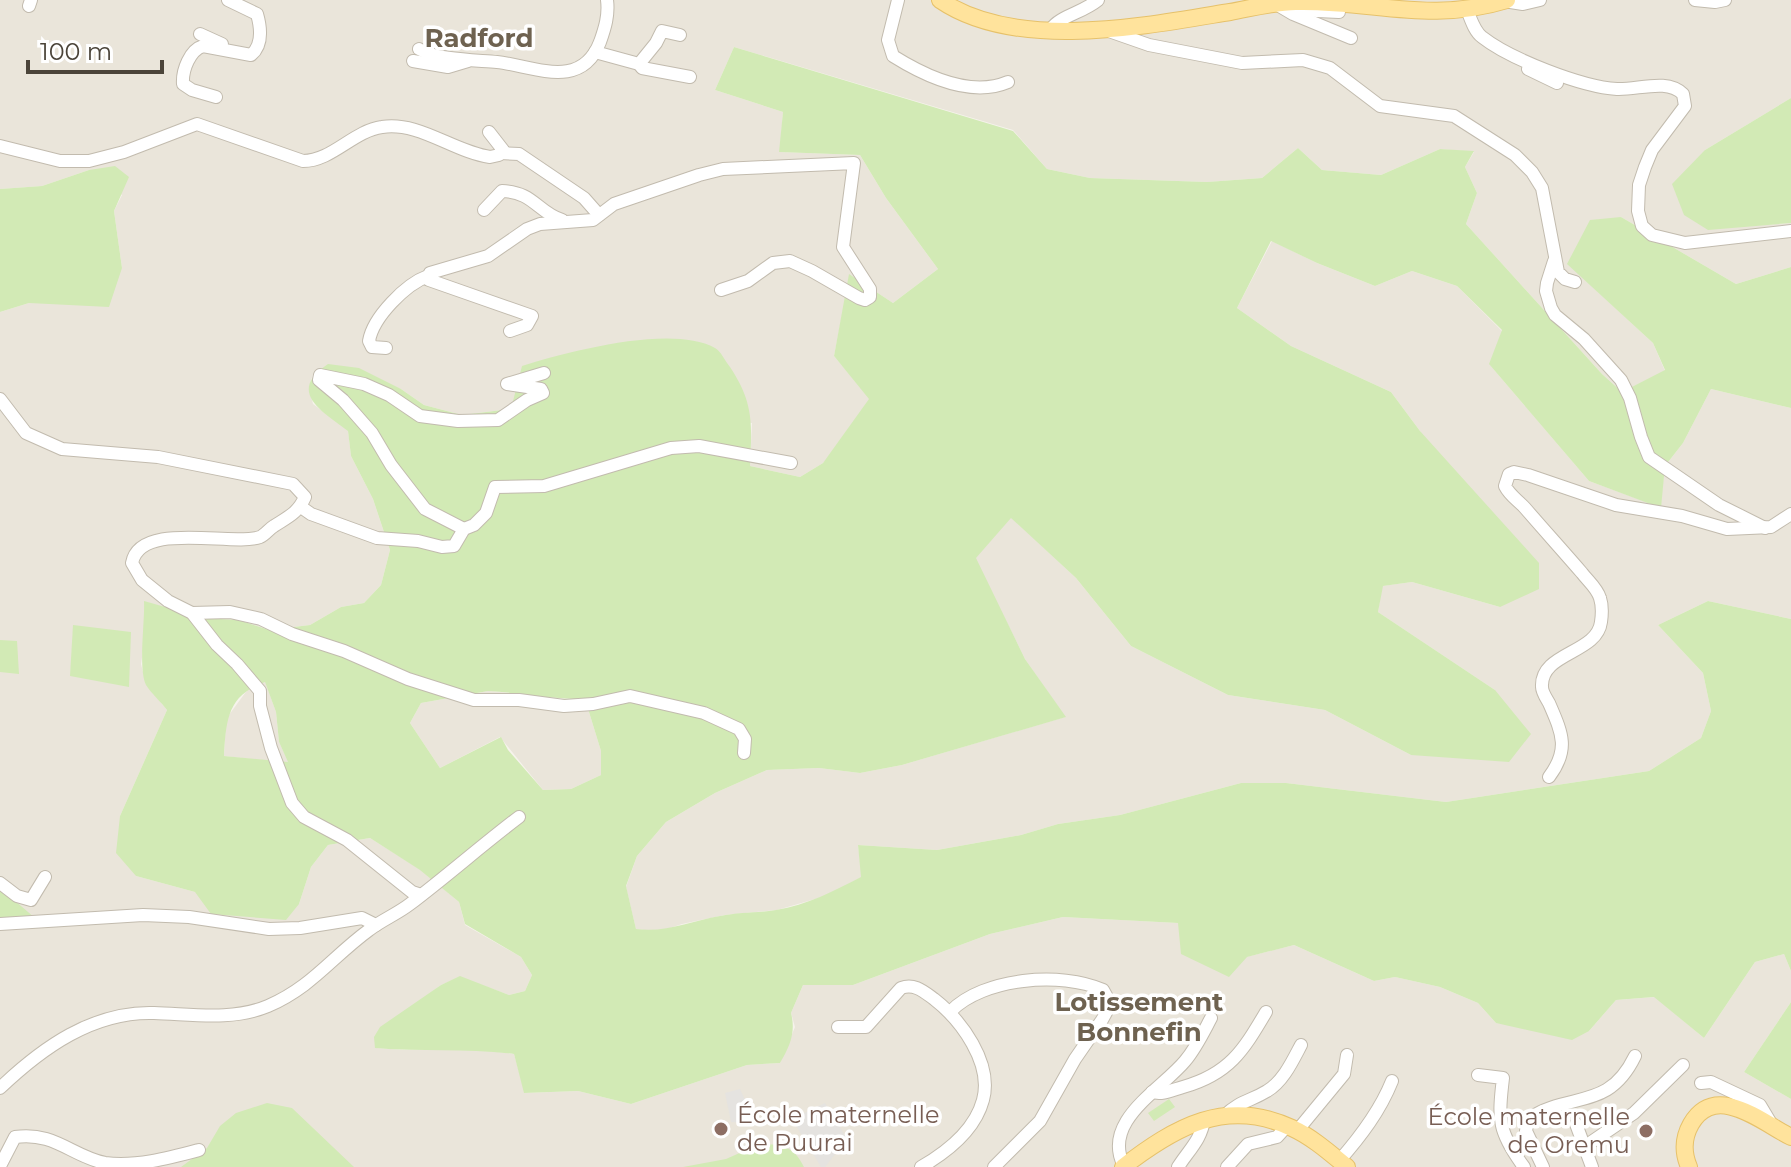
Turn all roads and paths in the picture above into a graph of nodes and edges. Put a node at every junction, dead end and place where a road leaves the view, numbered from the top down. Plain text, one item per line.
1 (228, 0) edge
2 (607, 0) edge
3 (898, 0) edge
4 (940, 0) edge
5 (1098, 0) edge
6 (1420, 0) edge
7 (1505, 0) edge
8 (1540, 0) edge
9 (1695, 0) edge
10 (1725, 0) edge
11 (1316, 1) edge
12 (1279, 6) junction
13 (1395, 9) junction
14 (1467, 10) junction
15 (1339, 12) dead end
16 (1051, 29) junction
17 (1106, 30) junction
18 (1478, 33) junction
19 (200, 34) dead end
20 (680, 35) dead end
21 (1351, 38) dead end
22 (256, 50) junction
23 (595, 52) junction
24 (416, 55) dead end
25 (639, 64) junction
26 (690, 77) dead end
27 (1008, 82) dead end
28 (1557, 83) dead end
29 (216, 97) dead end
30 (1468, 113) dead end
31 (1454, 116) junction
32 (489, 132) dead end
33 (0, 146) edge
34 (500, 153) junction
35 (484, 210) dead end
36 (599, 215) junction
37 (565, 220) junction
38 (1791, 231) edge
39 (1554, 261) junction
40 (428, 276) junction
41 (1575, 282) dead end
42 (721, 290) dead end
43 (510, 331) dead end
44 (386, 348) dead end
45 (544, 373) dead end
46 (0, 399) edge
47 (791, 463) dead end
48 (301, 507) junction
49 (1791, 514) edge
50 (1765, 528) junction
51 (464, 529) junction
52 (192, 613) junction
53 (744, 753) dead end
54 (1549, 777) dead end
55 (519, 817) dead end
56 (45, 877) dead end
57 (0, 883) edge
58 (421, 895) junction
59 (0, 924) edge
60 (376, 925) junction
61 (951, 1011) junction
62 (1266, 1012) dead end
63 (1211, 1018) dead end
64 (838, 1027) dead end
65 (1301, 1045) dead end
66 (1347, 1055) dead end
67 (1635, 1056) dead end
68 (1683, 1065) dead end
69 (1478, 1075) dead end
70 (1392, 1081) dead end
71 (1701, 1083) dead end
72 (0, 1088) edge
73 (1152, 1092) junction
74 (1224, 1116) junction
75 (1204, 1119) junction
76 (1576, 1124) dead end
77 (1774, 1128) junction
78 (1292, 1129) junction
79 (1791, 1137) edge
80 (64, 1144) junction
81 (1584, 1147) junction
82 (199, 1150) dead end
83 (86, 1164) dead end
84 (1343, 1164) edge
85 (0, 1166) edge
86 (921, 1167) edge
87 (994, 1167) edge
88 (1124, 1167) edge
89 (1178, 1167) edge
90 (1227, 1167) edge
91 (1524, 1167) edge
92 (1543, 1167) edge
93 (1592, 1167) edge
94 (1689, 1167) edge

1 - 22 street
2 - 23 street
3 - 27 street
4 - 16 main road
5 - 16 street
6 - 13 street
7 - 8 street
7 - 14 main road
9 - 10 street
11 - 12 main road
11 - 13 main road
12 - 15 street
12 - 17 main road
12 - 21 street
13 - 14 main road
14 - 18 street
16 - 17 main road
17 - 31 street
18 - 28 street
18 - 38 street
19 - 22 street
20 - 25 street
22 - 29 street
23 - 24 street
23 - 25 street
25 - 26 street
30 - 31 street
31 - 39 street
32 - 34 street
33 - 34 street
34 - 36 street
35 - 37 street
36 - 37 street
36 - 42 street
37 - 40 street
39 - 41 street
39 - 50 street
40 - 43 street
40 - 44 street
45 - 51 street
46 - 48 street
47 - 51 street
48 - 51 street
48 - 52 street
49 - 50 street
50 - 54 street
52 - 53 street
52 - 58 street
55 - 58 street
56 - 57 street
58 - 60 street
59 - 60 street
60 - 72 street
61 - 64 street
61 - 86 street
61 - 87 street
62 - 73 street
63 - 73 street
65 - 74 street
66 - 78 street
67 - 92 street
68 - 81 street
69 - 91 street
70 - 84 street
71 - 77 street
73 - 88 street
74 - 75 main road
74 - 78 main road
75 - 88 main road
75 - 89 street
76 - 81 street
77 - 79 main road
77 - 94 main road
78 - 84 main road
78 - 90 street
80 - 82 street
80 - 83 street
80 - 85 street
81 - 93 street

